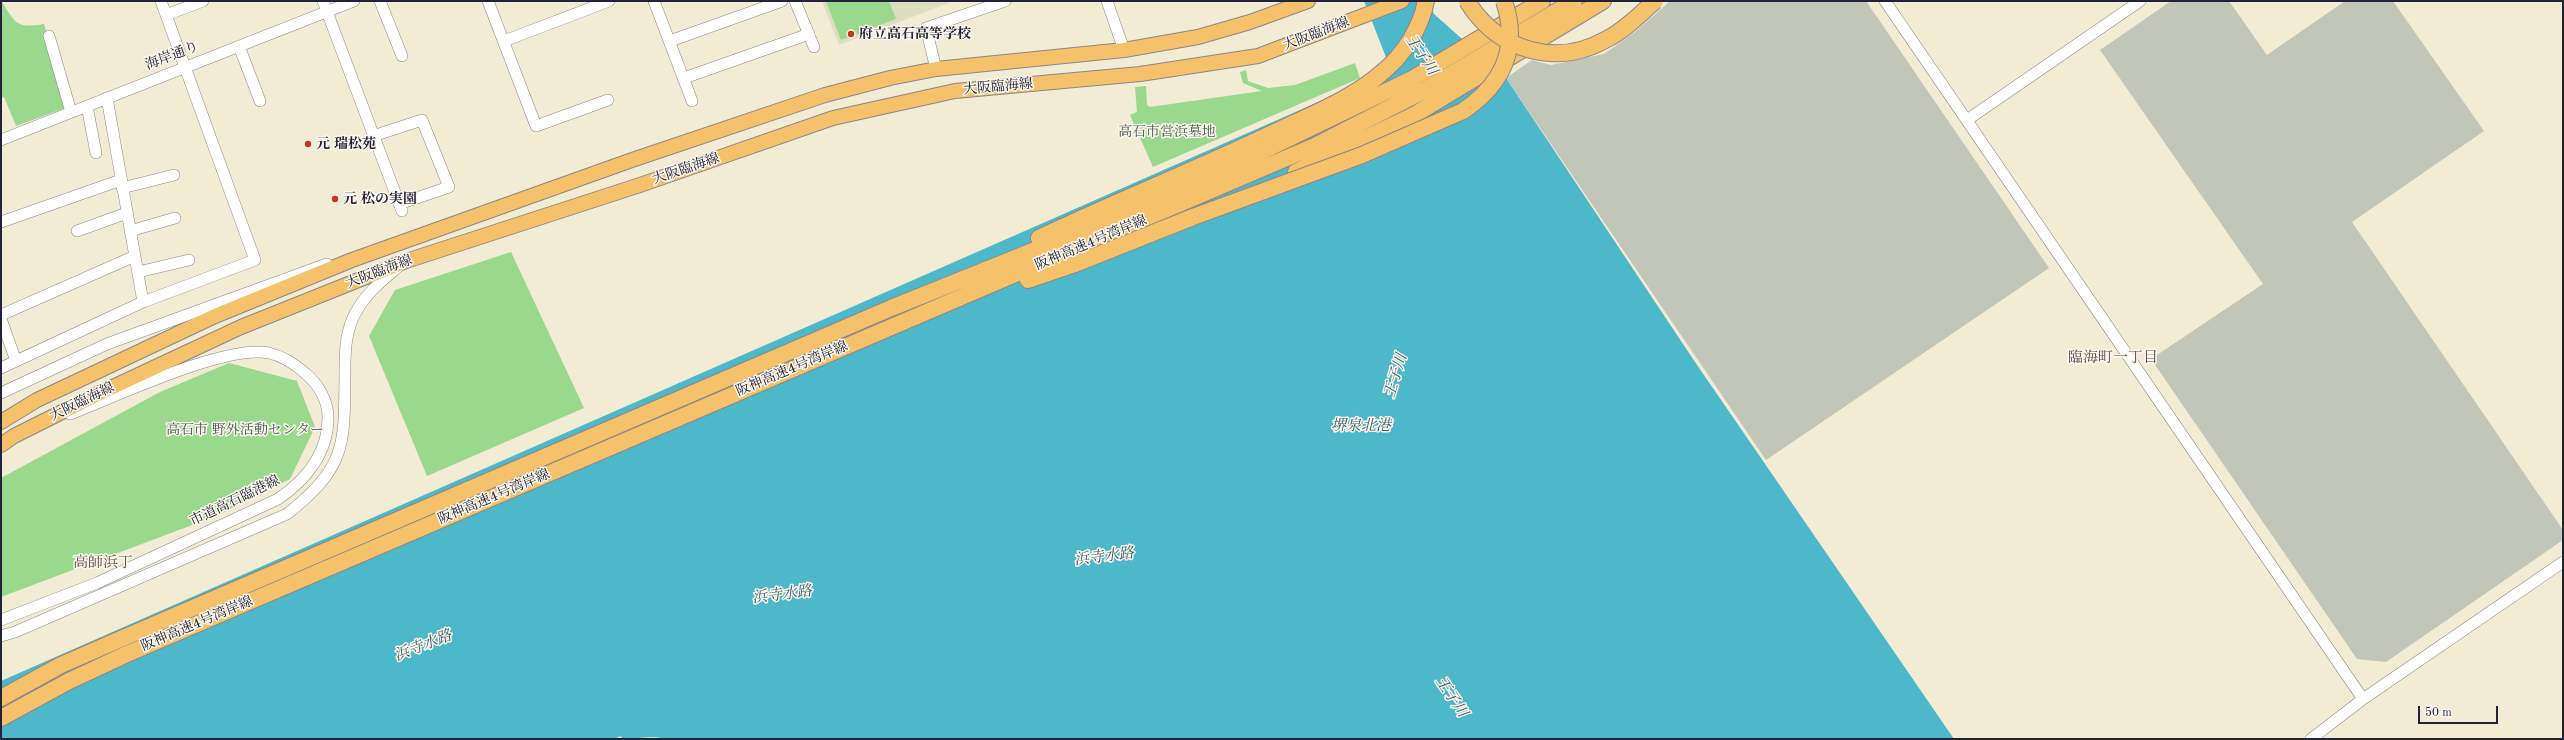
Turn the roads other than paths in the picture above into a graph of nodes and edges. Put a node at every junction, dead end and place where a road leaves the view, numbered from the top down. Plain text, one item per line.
1 (161, 1) edge
2 (202, 1) edge
3 (354, 1) edge
4 (380, 1) edge
5 (488, 1) edge
6 (609, 1) edge
7 (655, 1) edge
8 (782, 1) edge
9 (795, 1) edge
10 (1005, 1) edge
11 (1108, 1) edge
12 (1308, 1) edge
13 (1402, 1) edge
14 (1426, 1) edge
15 (1467, 1) edge
16 (1504, 1) edge
17 (1519, 1) edge
18 (1542, 1) edge
19 (1574, 1) edge
20 (1603, 1) edge
21 (1655, 1) edge
22 (1885, 1) edge
23 (2140, 1) edge
24 (325, 6) edge
25 (166, 15) junction
26 (809, 34) junction
27 (49, 36) dead end
28 (504, 41) junction
29 (670, 41) junction
30 (239, 46) junction
31 (814, 47) dead end
32 (1124, 50) junction
33 (402, 56) dead end
34 (184, 67) junction
35 (936, 69) junction
36 (684, 78) junction
37 (107, 98) junction
38 (608, 100) dead end
39 (260, 101) dead end
40 (692, 101) dead end
41 (1360, 105) junction
42 (87, 106) junction
43 (71, 112) junction
44 (1967, 120) junction
45 (373, 136) junction
46 (1, 140) edge
47 (96, 153) dead end
48 (174, 175) dead end
49 (122, 184) junction
50 (127, 213) junction
51 (1193, 217) junction
52 (175, 218) dead end
53 (1, 222) edge
54 (77, 231) dead end
55 (130, 231) junction
56 (430, 232) junction
57 (135, 256) junction
58 (189, 260) dead end
59 (406, 261) junction
60 (138, 272) junction
61 (143, 302) junction
62 (891, 308) junction
63 (1, 315) edge
64 (1, 319) edge
65 (16, 362) junction
66 (1, 368) edge
67 (768, 379) junction
68 (1, 393) edge
69 (1, 422) edge
70 (14, 436) junction
71 (1, 445) edge
72 (2563, 562) edge
73 (1, 620) edge
74 (1, 636) edge
75 (1, 698) edge
76 (2363, 699) junction
77 (1, 718) edge
78 (2311, 739) edge

1 - 25 street
2 - 25 street
3 - 24 street, 海岸通り
4 - 33 street
5 - 28 street
6 - 28 street
7 - 29 street
8 - 29 street
9 - 26 street
10 - 35 street
11 - 32 street
12 - 32 main road, 大阪臨海線
13 - 59 main road, 大阪臨海線
14 - 62 highway
15 - 21 highway, bridge
16 - 51 highway, bridge
17 - 41 highway, bridge
18 - 41 highway, 阪神高速4号湾岸線, bridge
19 - 67 highway, 阪神高速4号湾岸線
20 - 51 highway, bridge
22 - 44 street
23 - 44 street
24 - 30 street, 海岸通り
24 - 45 street
25 - 34 street
26 - 31 street
26 - 36 street
27 - 43 street
28 - 38 street
29 - 36 street
30 - 34 street, 海岸通り
30 - 39 street
32 - 35 main road, 大阪臨海線
34 - 37 street, 海岸通り
34 - 61 street
35 - 56 main road, 大阪臨海線
36 - 40 street
37 - 42 street, 海岸通り
37 - 49 street
41 - 62 highway, 阪神高速4号湾岸線
42 - 43 street, 海岸通り
42 - 47 street
43 - 46 street, 海岸通り
44 - 76 street
45 - 45 street
48 - 49 street
49 - 50 street
49 - 53 street
50 - 54 street
50 - 55 street
51 - 67 highway, bridge
52 - 55 street
55 - 57 street
56 - 68 street
56 - 69 main road, 大阪臨海線
57 - 60 street
57 - 63 street
58 - 60 street
59 - 70 main road, 大阪臨海線
59 - 74 street
60 - 61 street
61 - 65 street
62 - 75 highway, 阪神高速4号湾岸線
64 - 65 street
65 - 66 street
67 - 77 highway, 阪神高速4号湾岸線
70 - 71 main road, 大阪臨海線
70 - 73 street, 市道高石臨港線
72 - 76 street
76 - 78 street

